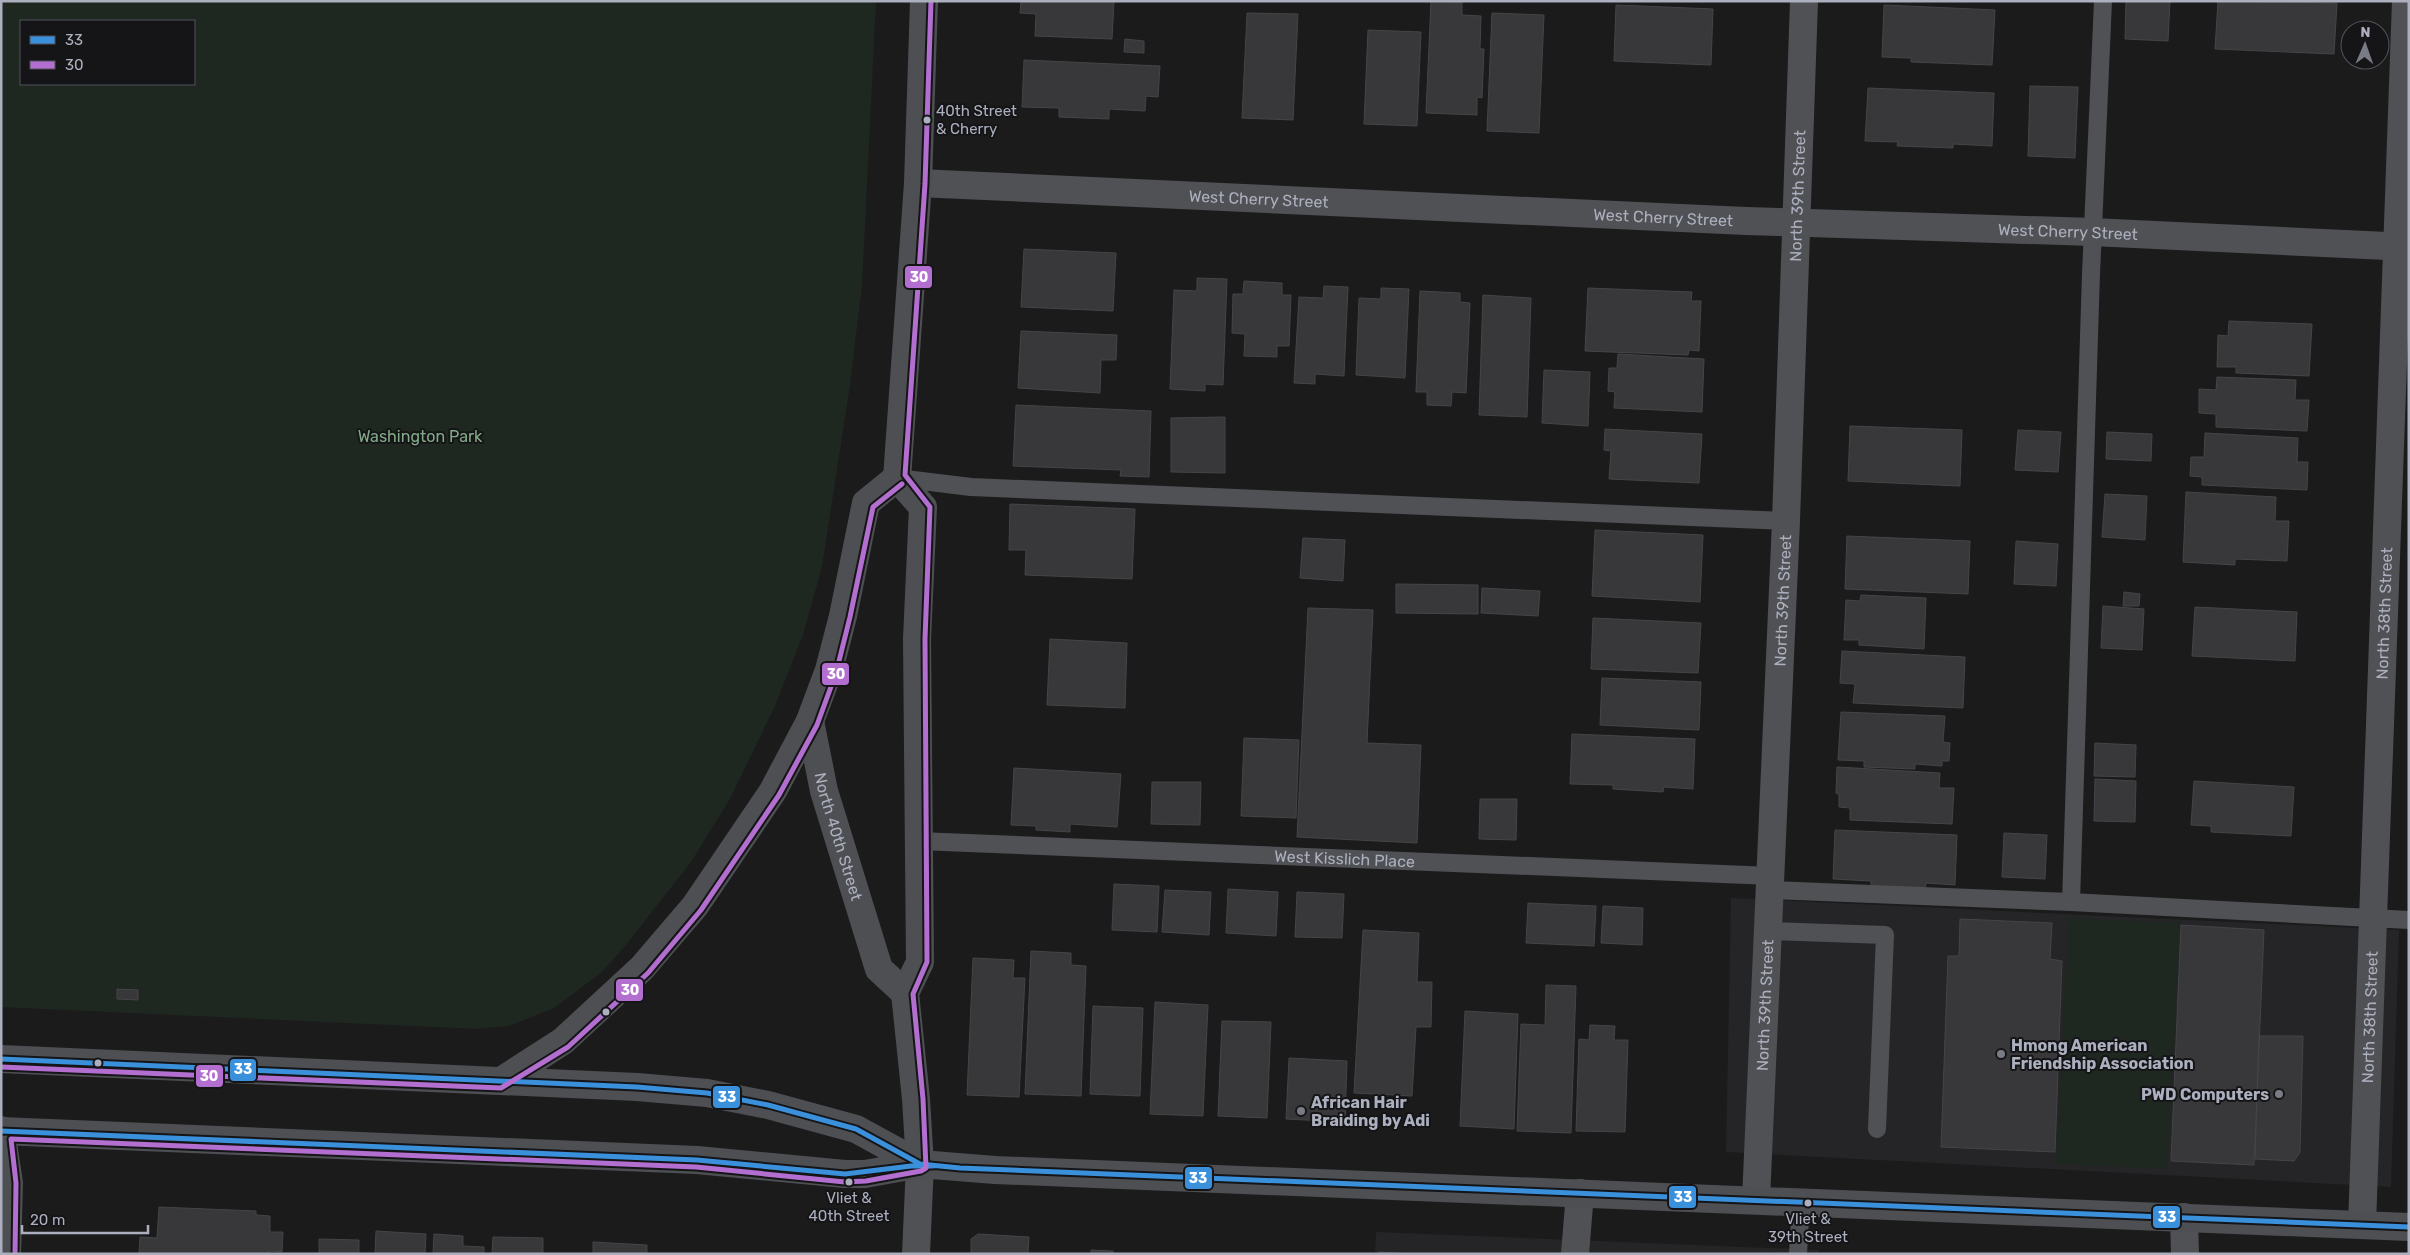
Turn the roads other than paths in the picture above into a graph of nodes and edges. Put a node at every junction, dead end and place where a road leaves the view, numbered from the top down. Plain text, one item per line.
1 (924, 1) edge
2 (1804, 1) edge
3 (2103, 1) edge
4 (2406, 1) edge
5 (918, 184) junction
6 (1796, 222) junction
7 (2092, 232) junction
8 (2403, 247) edge
9 (897, 478) junction
10 (1786, 521) junction
11 (810, 721) junction
12 (919, 841) junction
13 (1771, 883) junction
14 (2072, 902) junction
15 (2374, 919) junction
16 (2409, 920) edge
17 (1769, 930) junction
18 (905, 993) junction
19 (1, 1059) edge
20 (501, 1081) junction
21 (1877, 1129) dead end
22 (1, 1131) edge
23 (920, 1164) junction
24 (1580, 1193) junction
25 (1756, 1200) junction
26 (1801, 1201) junction
27 (2184, 1217) junction
28 (2362, 1225) junction
29 (2409, 1227) edge
30 (7, 1254) edge
31 (916, 1254) edge
32 (1575, 1254) edge
33 (1798, 1254) edge
34 (2185, 1254) edge

1 - 5 street
2 - 6 street, North 39th Street
3 - 7 lane
4 - 8 street, North 38th Street
5 - 6 street, West Cherry Street
5 - 9 street
6 - 7 street, West Cherry Street
6 - 10 street, North 39th Street
7 - 8 street, West Cherry Street
7 - 14 lane
8 - 15 street, North 38th Street
9 - 10 lane
9 - 11 street
9 - 12 street
10 - 13 street, North 39th Street
11 - 18 street, North 40th Street
11 - 20 street
12 - 13 lane, West Kisslich Place
12 - 18 street
13 - 14 lane, West Kisslich Place
13 - 17 street, North 39th Street
14 - 15 lane, West Kisslich Place
15 - 16 lane, West Kisslich Place
15 - 28 street, North 38th Street
17 - 21 lane
17 - 25 street, North 39th Street
18 - 23 street
19 - 20 street
20 - 23 street
22 - 23 street
22 - 30 street
23 - 24 street
23 - 31 street
24 - 25 street
24 - 32 street
25 - 26 street
26 - 27 street
26 - 33 lane
27 - 28 street
27 - 34 street
28 - 29 street

